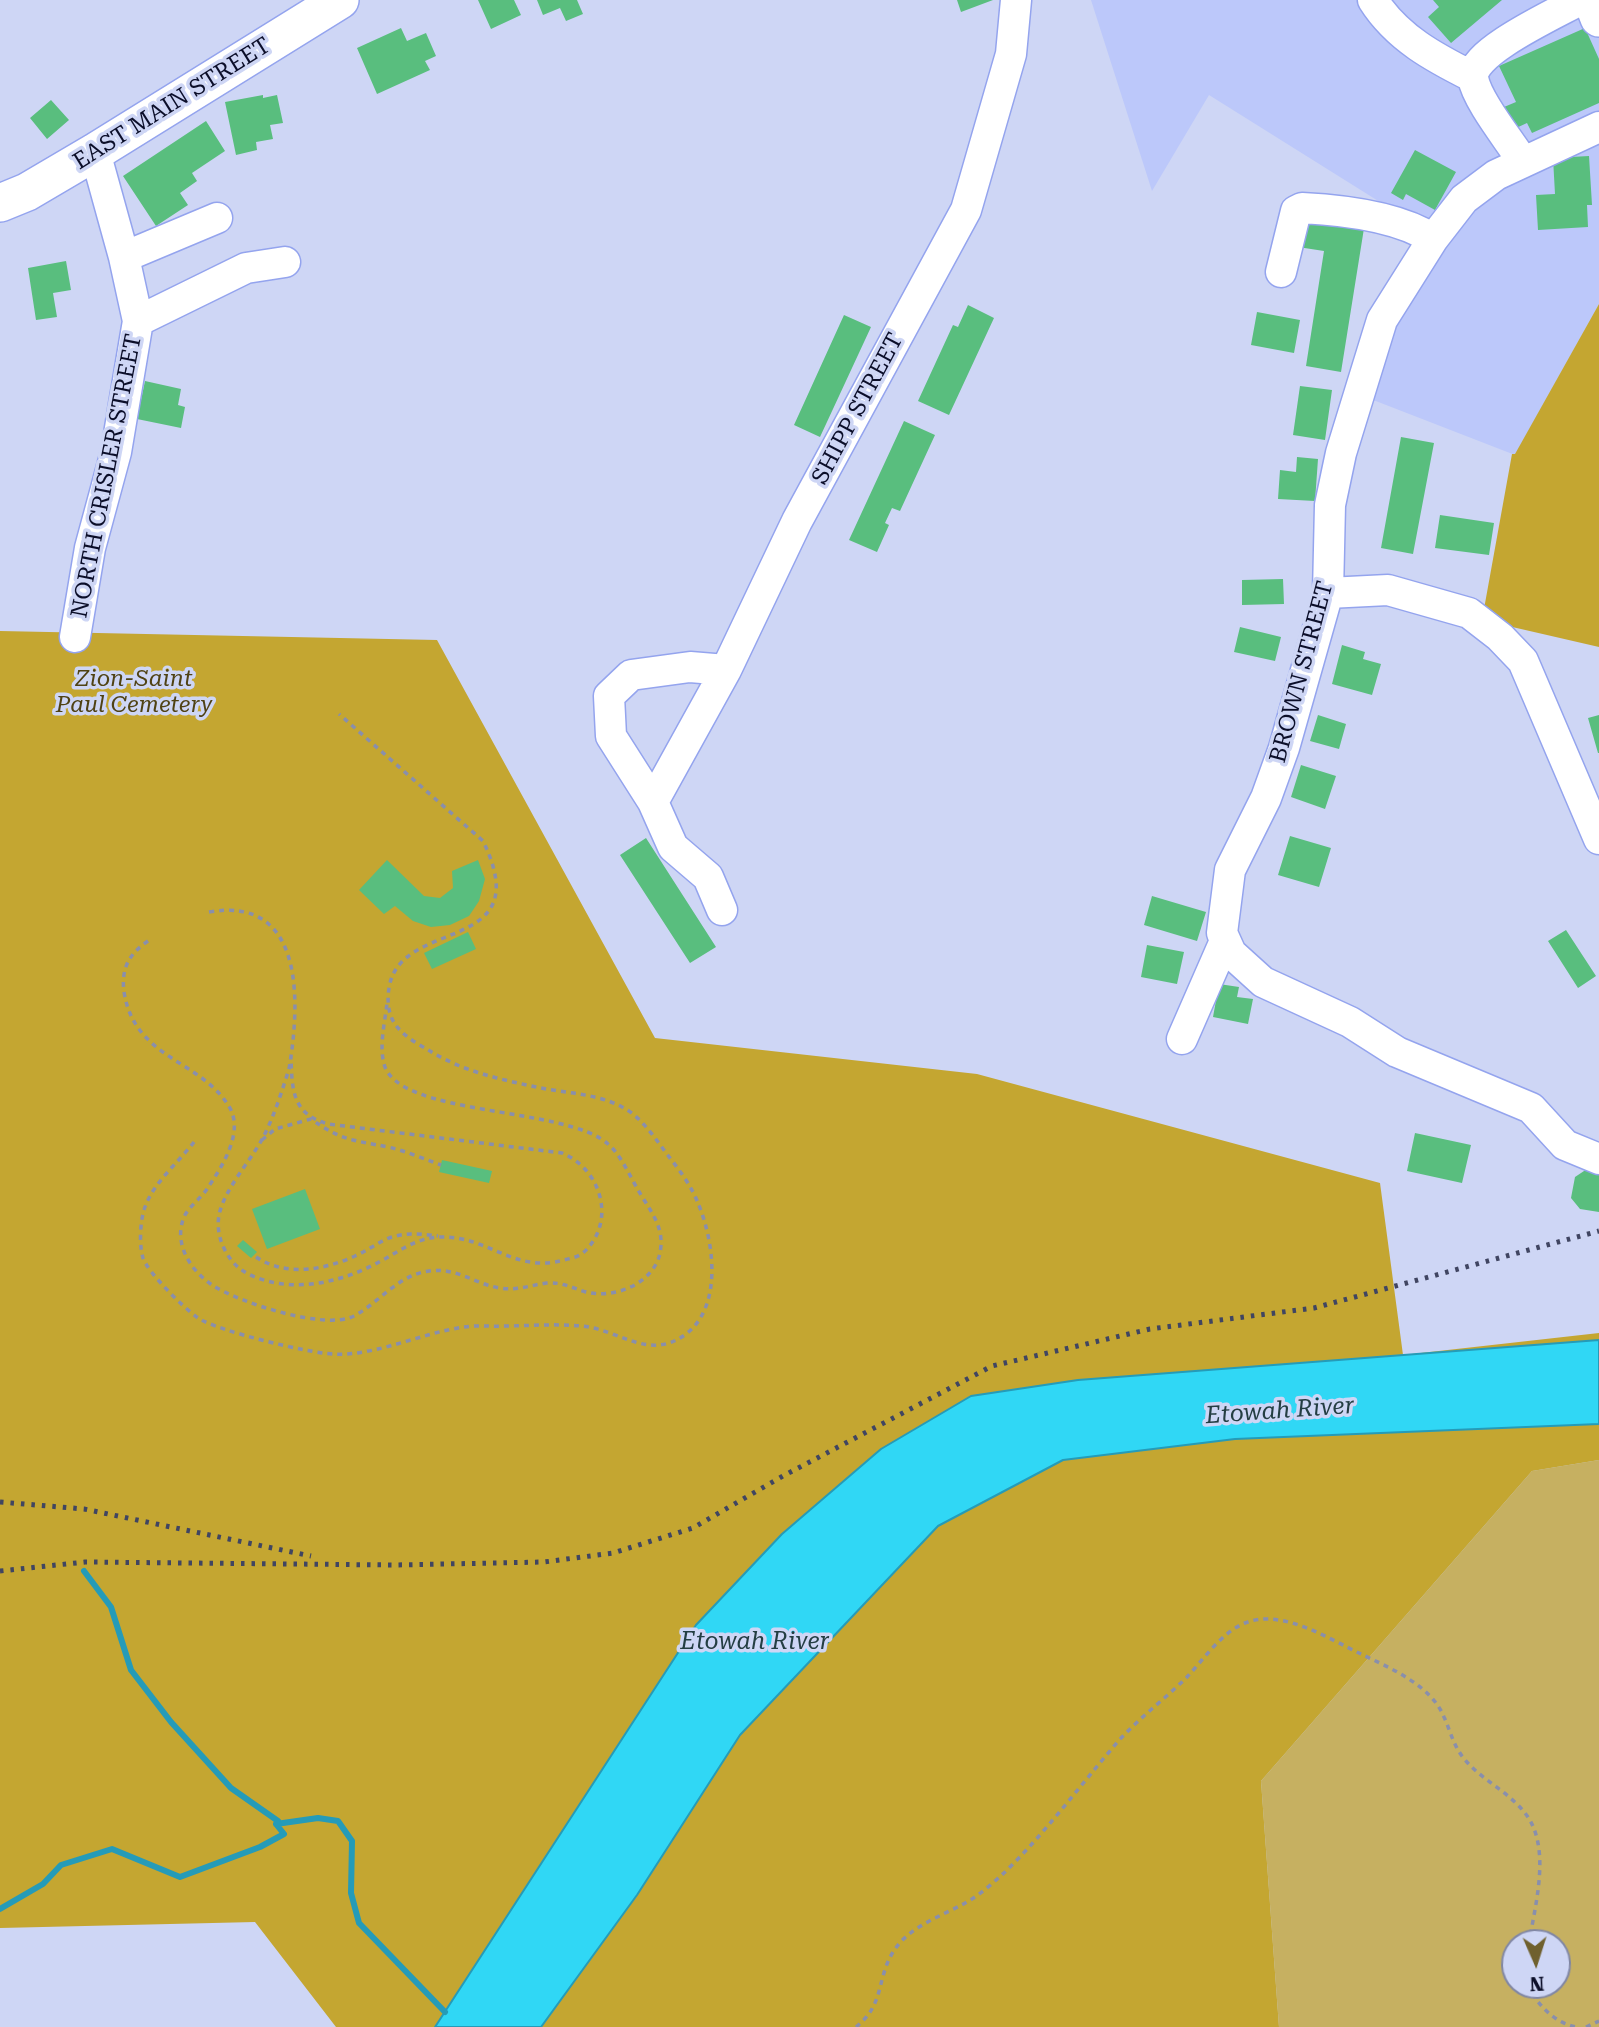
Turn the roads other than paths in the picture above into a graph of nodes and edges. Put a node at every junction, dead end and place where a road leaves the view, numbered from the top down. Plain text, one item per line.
1 (341, 0) edge
2 (1016, 0) edge
3 (1580, 0) edge
4 (1596, 1) edge
5 (1380, 3) edge
6 (1599, 18) edge
7 (1473, 77) junction
8 (1599, 127) edge
9 (95, 152) junction
10 (1523, 162) junction
11 (0, 203) edge
12 (217, 218) dead end
13 (1433, 239) junction
14 (124, 257) junction
15 (285, 262) dead end
16 (1281, 272) dead end
17 (138, 321) junction
18 (1328, 593) junction
19 (75, 637) dead end
20 (726, 670) junction
21 (653, 802) junction
22 (1599, 839) edge
23 (722, 910) dead end
24 (1224, 943) junction
25 (1182, 1039) dead end
26 (1599, 1159) edge

1 - 9 main road, EAST MAIN STREET
2 - 20 street, SHIPP STREET
3 - 7 street
4 - 6 main road
5 - 7 street
7 - 10 street
8 - 10 street, BROWN STREET
9 - 11 main road, EAST MAIN STREET
9 - 14 street, NORTH CRISLER STREET
10 - 13 street, BROWN STREET
12 - 14 street
13 - 16 street
13 - 18 street, BROWN STREET
14 - 17 street, NORTH CRISLER STREET
15 - 17 street
17 - 19 street, NORTH CRISLER STREET
18 - 22 street
18 - 24 street, BROWN STREET
20 - 21 street, SHIPP STREET
20 - 21 street
21 - 23 street
24 - 25 street
24 - 26 street

